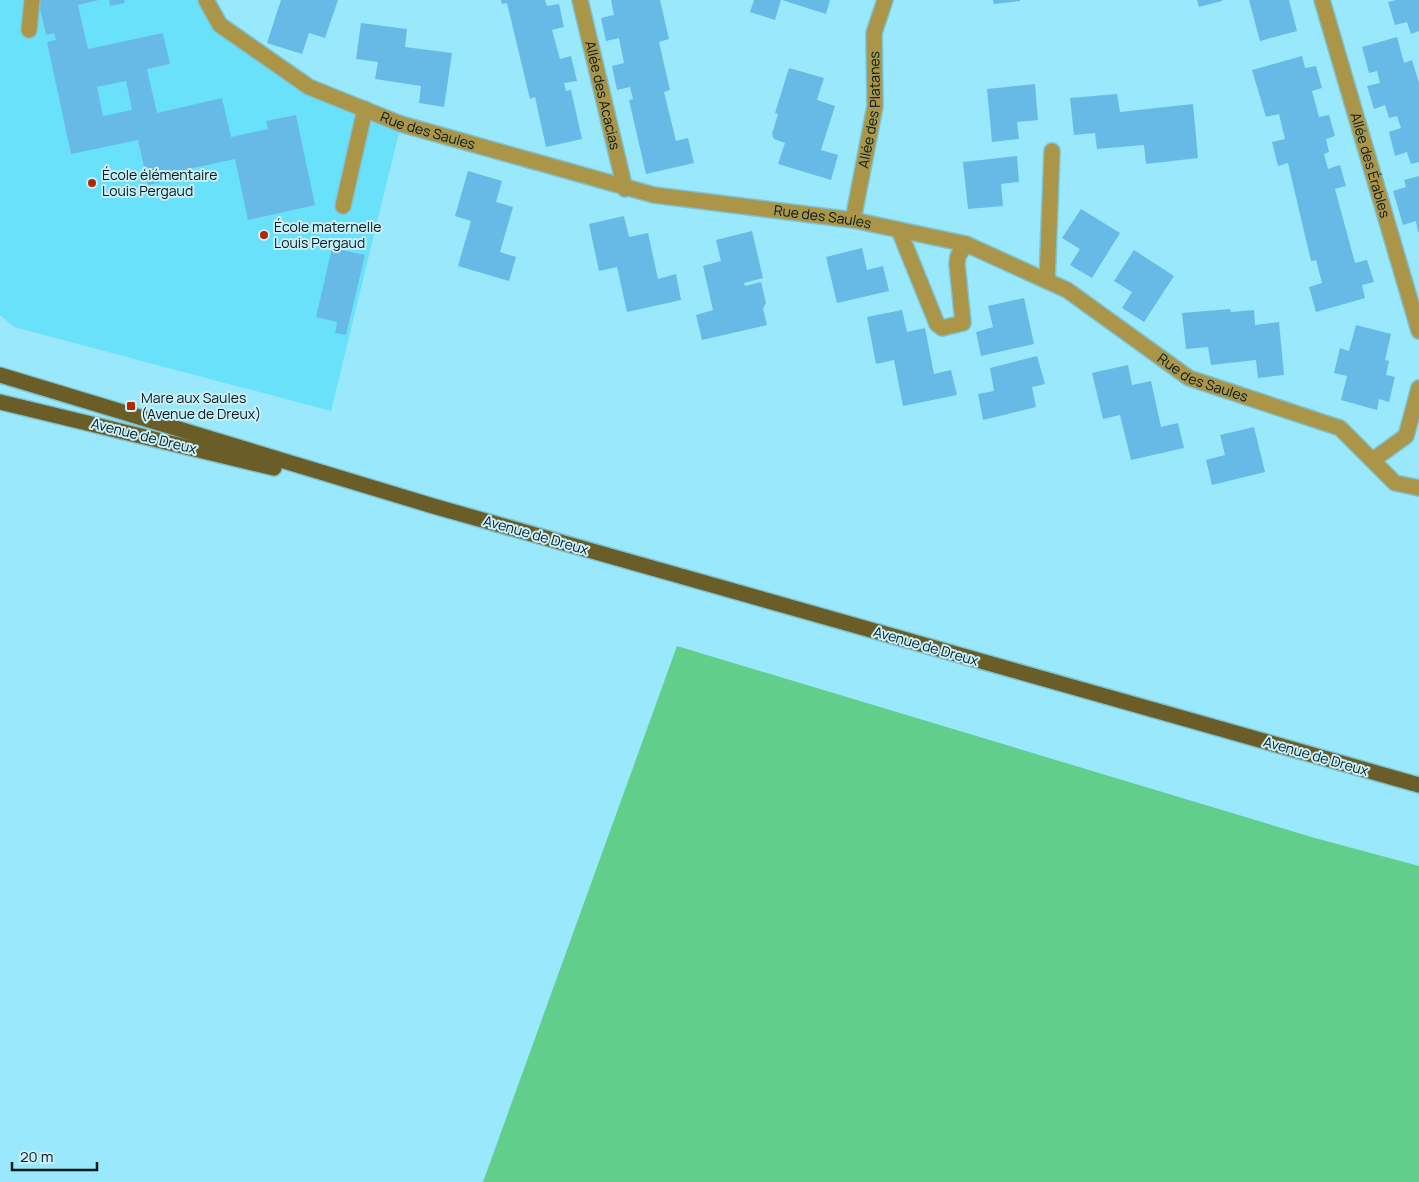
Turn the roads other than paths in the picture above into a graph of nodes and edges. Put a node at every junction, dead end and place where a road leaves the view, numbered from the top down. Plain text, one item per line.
1 (32, 0) edge
2 (206, 0) edge
3 (580, 0) edge
4 (885, 0) edge
5 (1322, 0) edge
6 (30, 30) dead end
7 (365, 109) junction
8 (1052, 151) dead end
9 (626, 189) junction
10 (343, 206) dead end
11 (853, 220) junction
12 (899, 230) junction
13 (966, 244) junction
14 (1047, 281) junction
15 (1419, 331) edge
16 (0, 375) edge
17 (1419, 388) edge
18 (0, 402) edge
19 (1373, 460) junction
20 (1419, 488) edge
21 (433, 506) junction
22 (1419, 785) edge

1 - 6 street
2 - 7 street, Rue des Saules
3 - 9 street, Allée des Acacias
4 - 11 street, Allée des Platanes
5 - 15 street, Allée des Érables
7 - 9 street, Rue des Saules
7 - 10 street
8 - 14 street
9 - 11 street, Rue des Saules
11 - 12 street, Rue des Saules
12 - 13 street, Rue des Saules
12 - 13 street
13 - 14 street, Rue des Saules
14 - 19 street, Rue des Saules
16 - 21 main road, Avenue de Dreux
17 - 19 street
18 - 21 main road, Avenue de Dreux
19 - 20 street, Rue des Saules
21 - 22 main road, Avenue de Dreux

